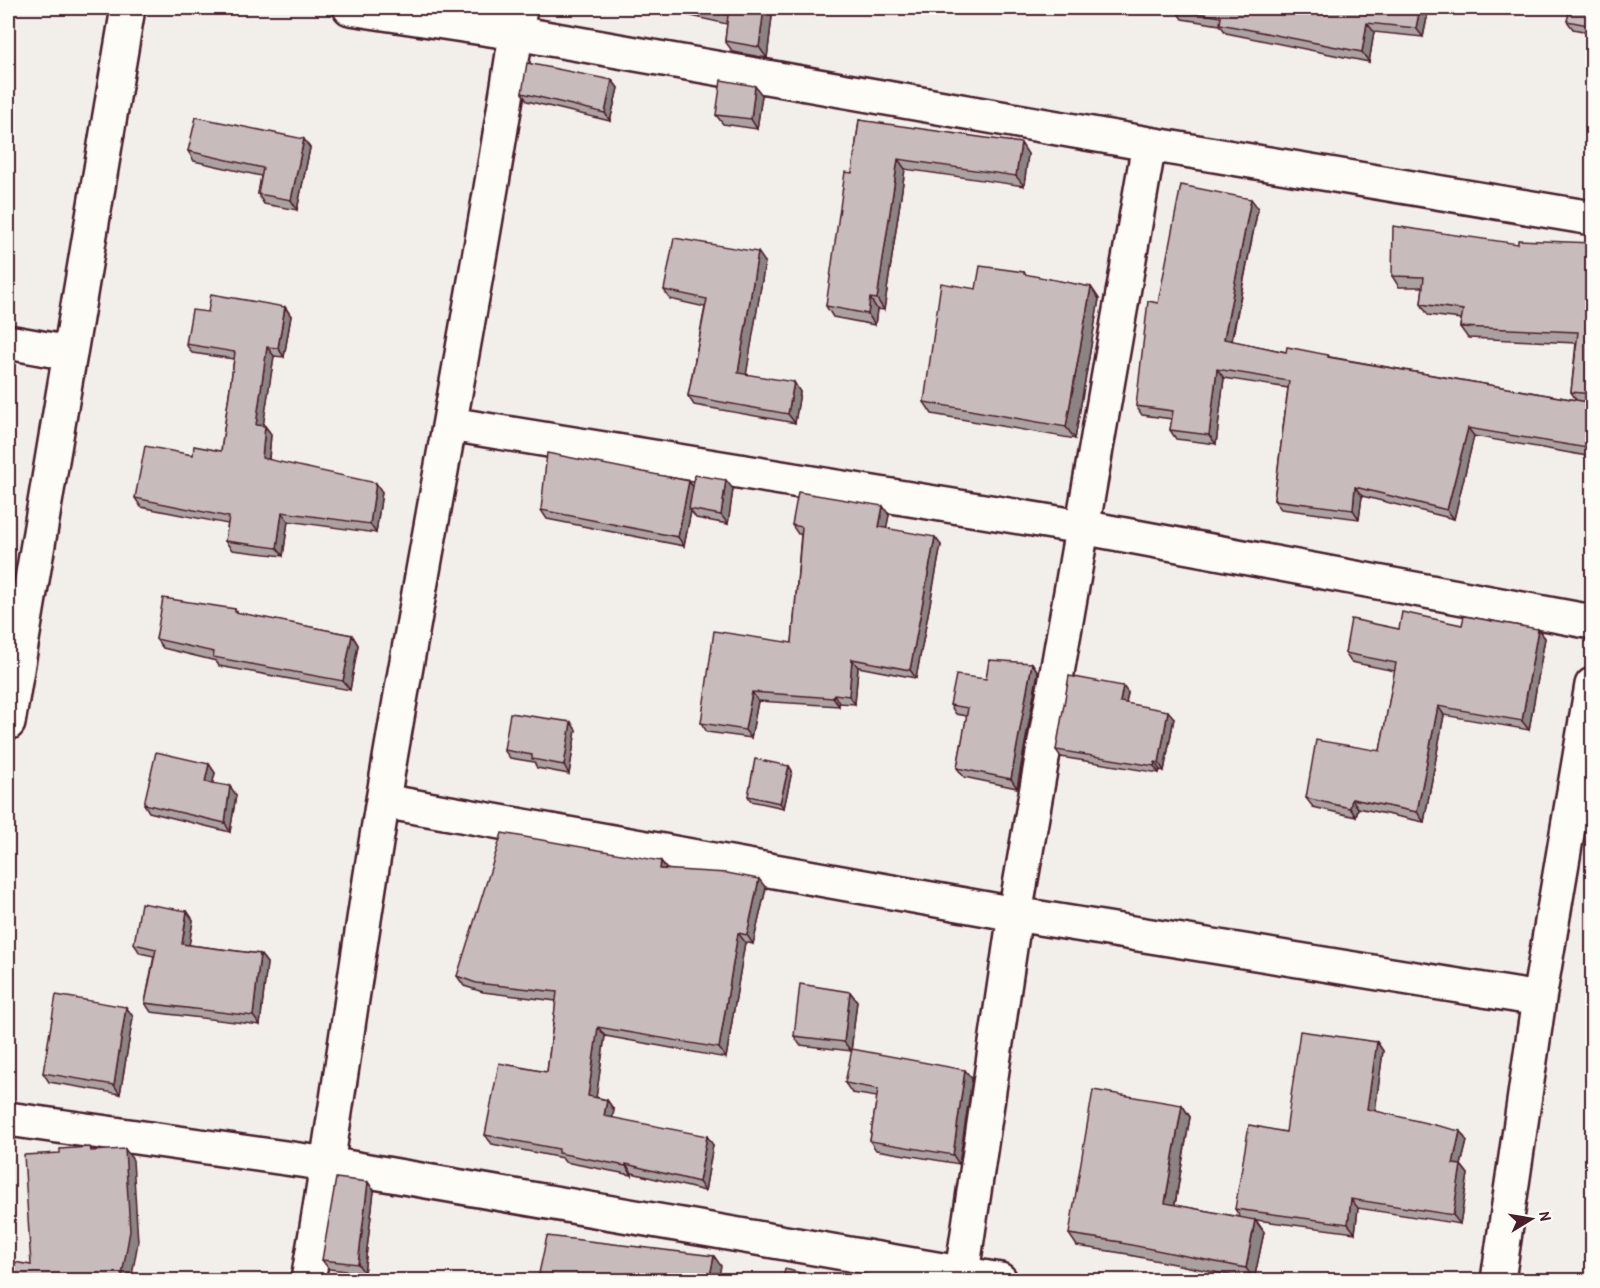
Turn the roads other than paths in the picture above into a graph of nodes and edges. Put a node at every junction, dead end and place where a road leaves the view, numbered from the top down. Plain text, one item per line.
1 (128, 8) edge
2 (350, 8) edge
3 (518, 20) edge
4 (1149, 144) junction
5 (1593, 218) edge
6 (8, 342) edge
7 (69, 353) junction
8 (450, 424) junction
9 (1082, 527) junction
10 (1593, 622) edge
11 (1593, 685) edge
12 (8, 723) edge
13 (383, 801) junction
14 (1015, 914) junction
15 (1539, 999) junction
16 (8, 1119) edge
17 (328, 1164) junction
18 (962, 1277) edge
19 (308, 1281) edge
20 (1000, 1281) edge
21 (1498, 1281) edge

1 - 7 street
2 - 3 street
3 - 4 street
3 - 8 street
4 - 5 street
4 - 9 street
6 - 7 street
7 - 12 street
8 - 9 street
8 - 13 street
9 - 10 street
9 - 14 street
11 - 15 street
13 - 14 street
13 - 17 street
14 - 15 street
14 - 18 street
15 - 21 street
16 - 17 street
17 - 18 street
17 - 19 street
18 - 20 street

